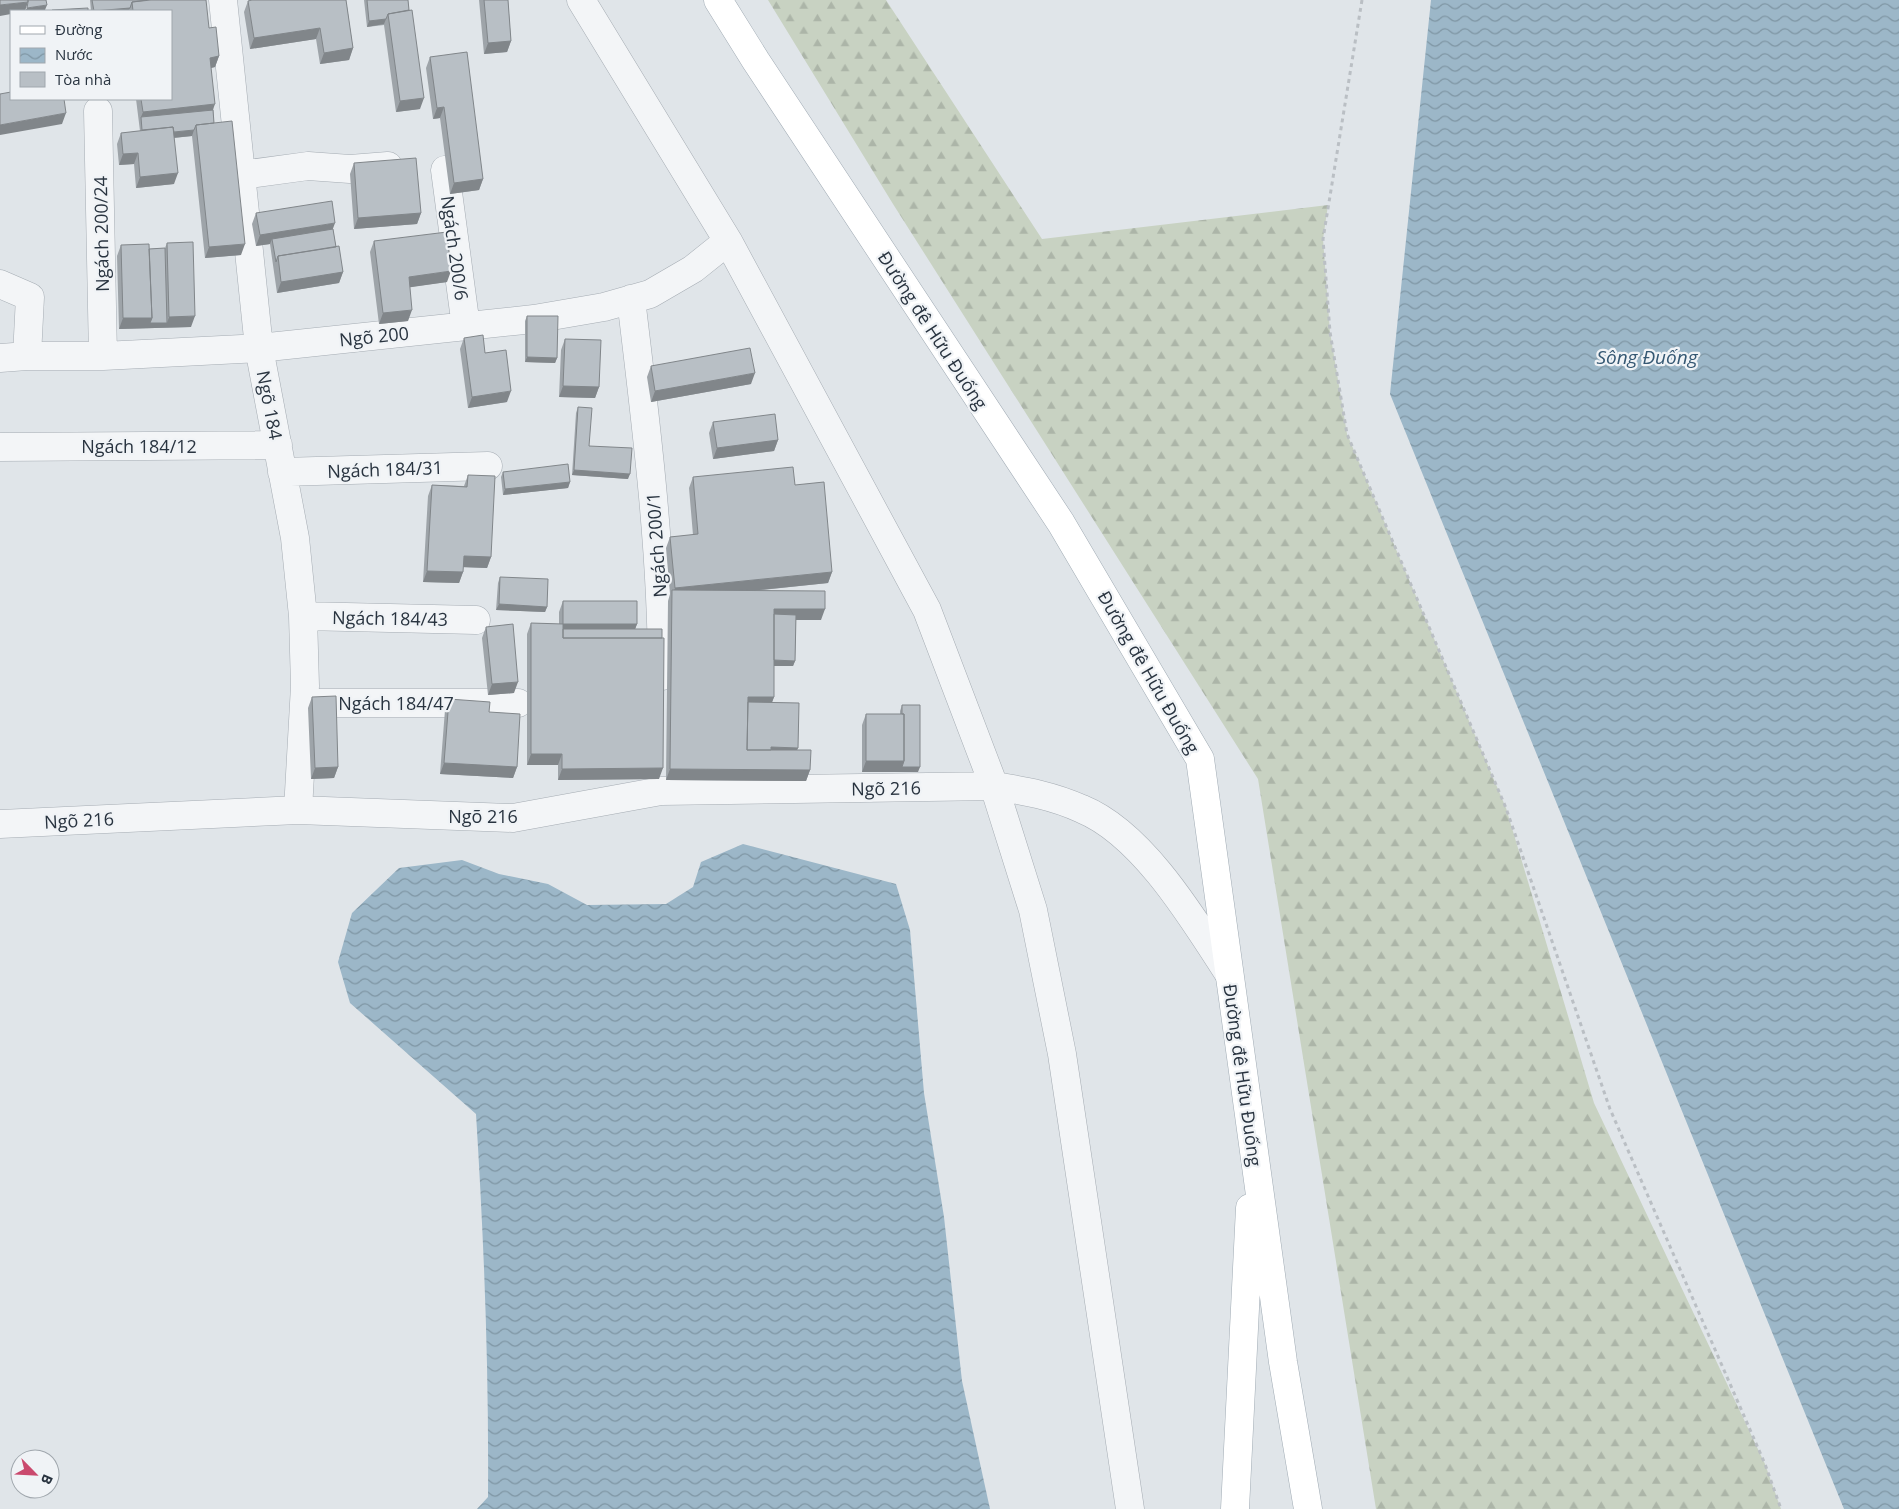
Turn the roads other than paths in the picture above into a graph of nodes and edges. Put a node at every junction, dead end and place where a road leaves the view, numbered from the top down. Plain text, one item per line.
1 (223, 0) edge
2 (581, 0) edge
3 (718, 0) edge
4 (98, 111) dead end
5 (388, 166) edge
6 (445, 170) dead end
7 (241, 175) junction
8 (728, 241) junction
9 (0, 284) edge
10 (631, 299) junction
11 (466, 327) junction
12 (259, 348) junction
13 (27, 356) junction
14 (103, 356) junction
15 (0, 358) edge
16 (278, 445) junction
17 (0, 447) edge
18 (488, 466) dead end
19 (282, 472) junction
20 (303, 616) junction
21 (476, 620) dead end
22 (662, 702) edge
23 (304, 703) junction
24 (518, 703) dead end
25 (661, 762) edge
26 (994, 786) junction
27 (661, 791) junction
28 (298, 810) junction
29 (0, 824) edge
30 (1229, 974) junction
31 (1253, 1142) junction
32 (1130, 1509) edge
33 (1235, 1509) edge
34 (1308, 1509) edge

1 - 7 street, Ngõ 184
2 - 8 street
3 - 30 main road, Đường đê Hữu Đuống
4 - 14 street, Ngách 200/24
5 - 7 street
6 - 11 street, Ngách 200/6
7 - 12 street, Ngõ 184
8 - 10 street, Ngõ 200
8 - 26 street
9 - 13 street
10 - 11 street, Ngõ 200
10 - 22 street, Ngách 200/1
11 - 12 street, Ngõ 200
12 - 14 street, Ngõ 200
12 - 16 street, Ngõ 184
13 - 14 street, Ngõ 200
13 - 15 street, Ngõ 200
16 - 17 street, Ngách 184/12
16 - 19 street, Ngõ 184
18 - 19 street, Ngách 184/31
19 - 20 street, Ngõ 184
20 - 21 street, Ngách 184/43
20 - 23 street, Ngõ 184
23 - 24 street, Ngách 184/47
23 - 28 street, Ngõ 184
25 - 27 street
26 - 27 street, Ngõ 216
26 - 30 street, Ngõ 216
26 - 32 street
27 - 28 street, Ngõ 216
28 - 29 street, Ngõ 216
30 - 31 main road, Đường đê Hữu Đuống
31 - 33 main road
31 - 34 main road, Đường đê Hữu Đuống

